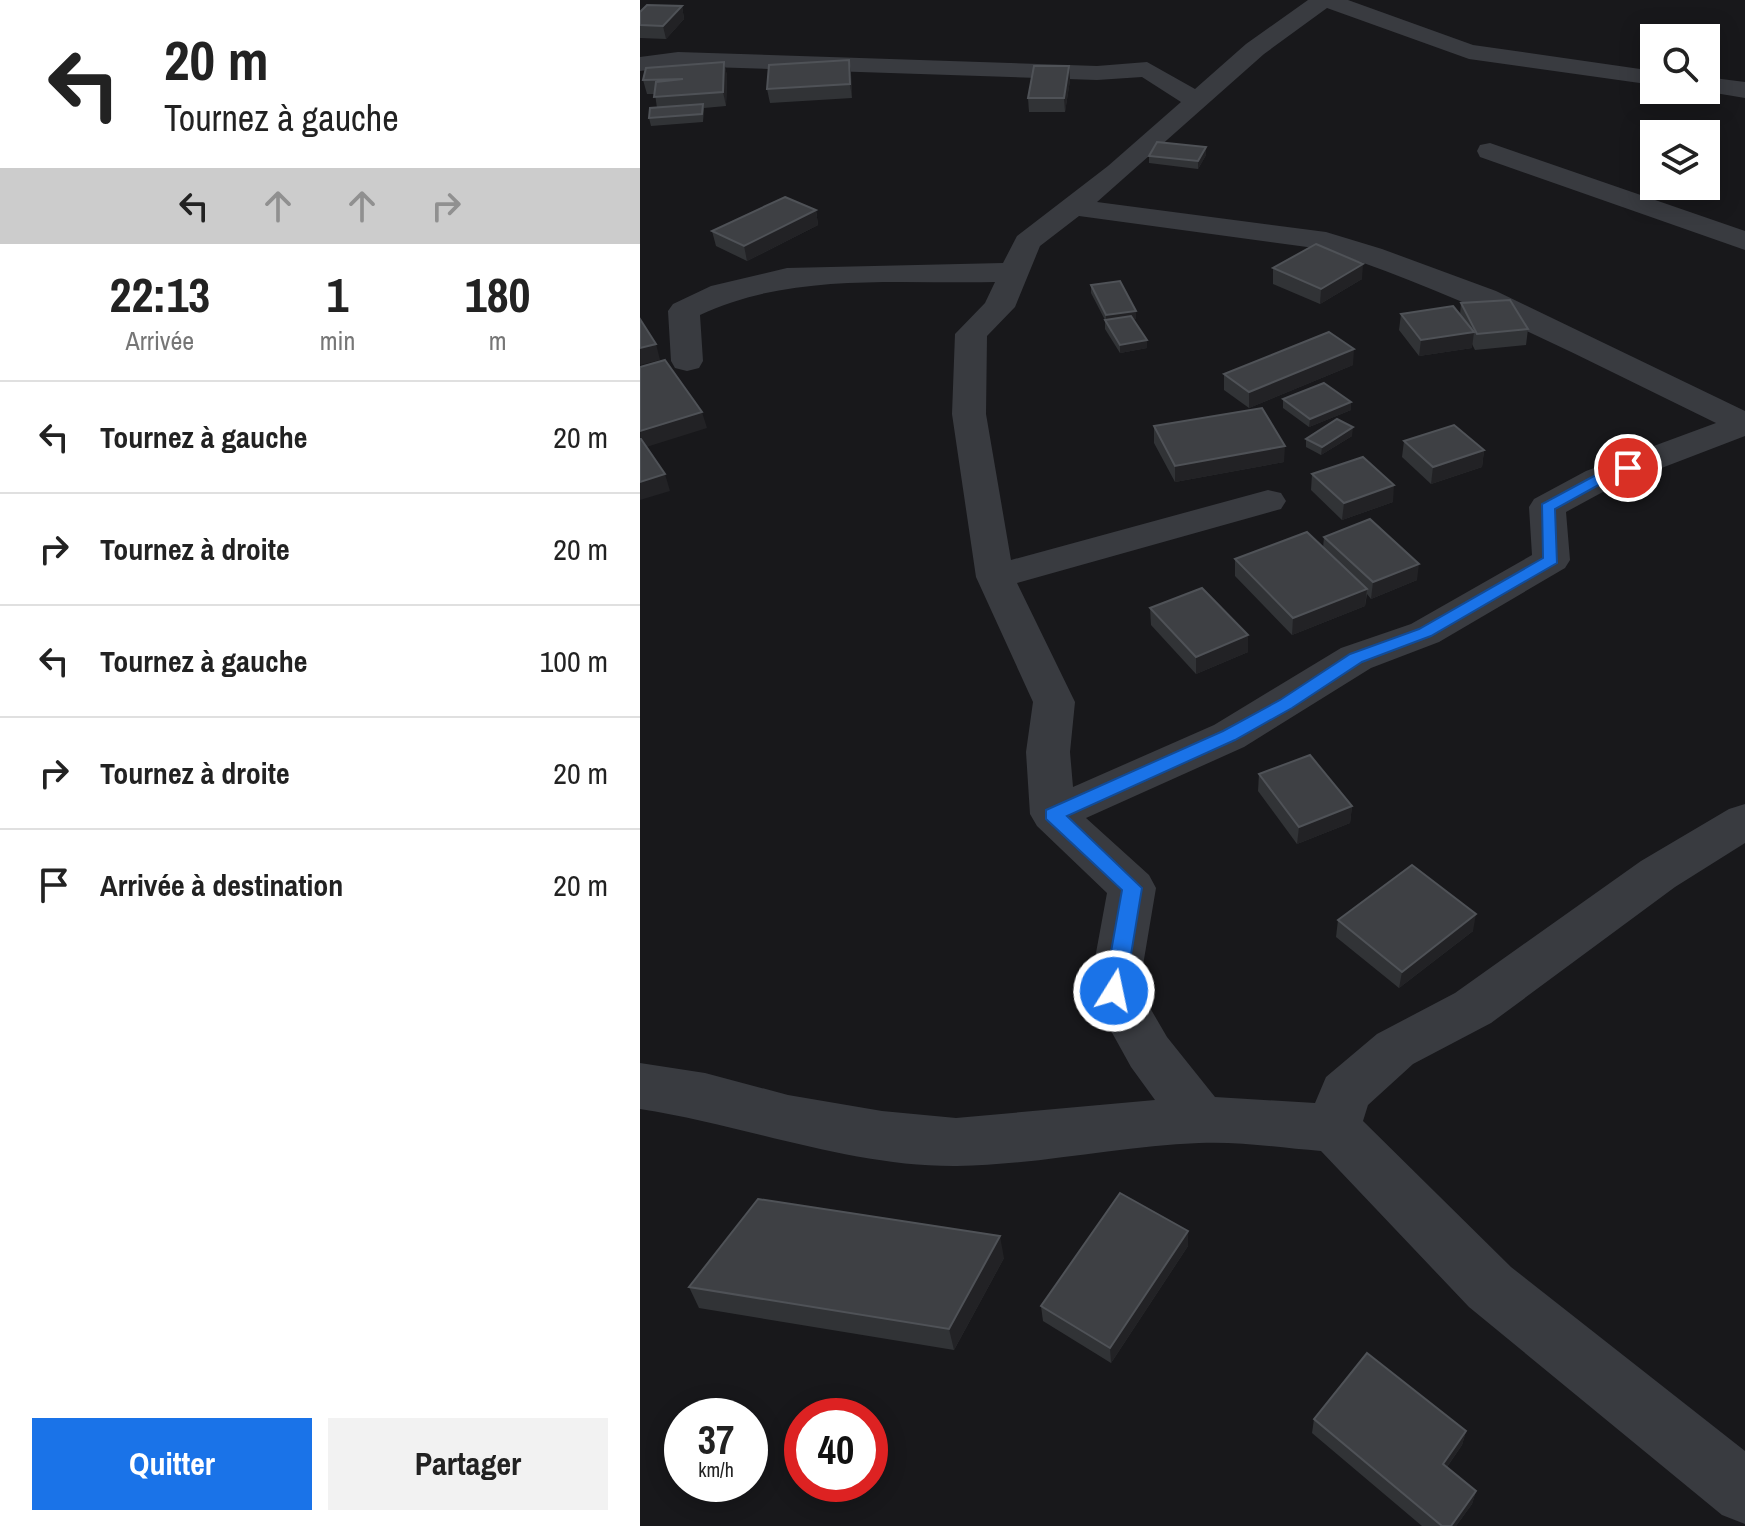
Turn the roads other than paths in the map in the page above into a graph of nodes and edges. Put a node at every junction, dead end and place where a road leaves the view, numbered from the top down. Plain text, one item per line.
1 (1325, 0) edge
2 (640, 64) edge
3 (1640, 76) edge
4 (1720, 87) edge
5 (1745, 90) edge
6 (1196, 101) junction
7 (1490, 151) dead end
8 (1074, 207) junction
9 (1745, 241) edge
10 (1015, 272) junction
11 (687, 361) dead end
12 (1745, 424) edge
13 (1268, 501) dead end
14 (995, 577) junction
15 (1053, 814) junction
16 (1745, 821) edge
17 (640, 1086) edge
18 (1201, 1119) junction
19 (1334, 1128) junction
20 (1745, 1492) edge

1 - 3 street
1 - 6 street
2 - 6 street
4 - 5 street
6 - 8 street
7 - 9 street
8 - 10 street
8 - 12 street
10 - 11 street
10 - 14 street
12 - 15 street
13 - 14 street
14 - 15 street
15 - 18 street
16 - 19 street
17 - 18 street
18 - 19 street
19 - 20 street

